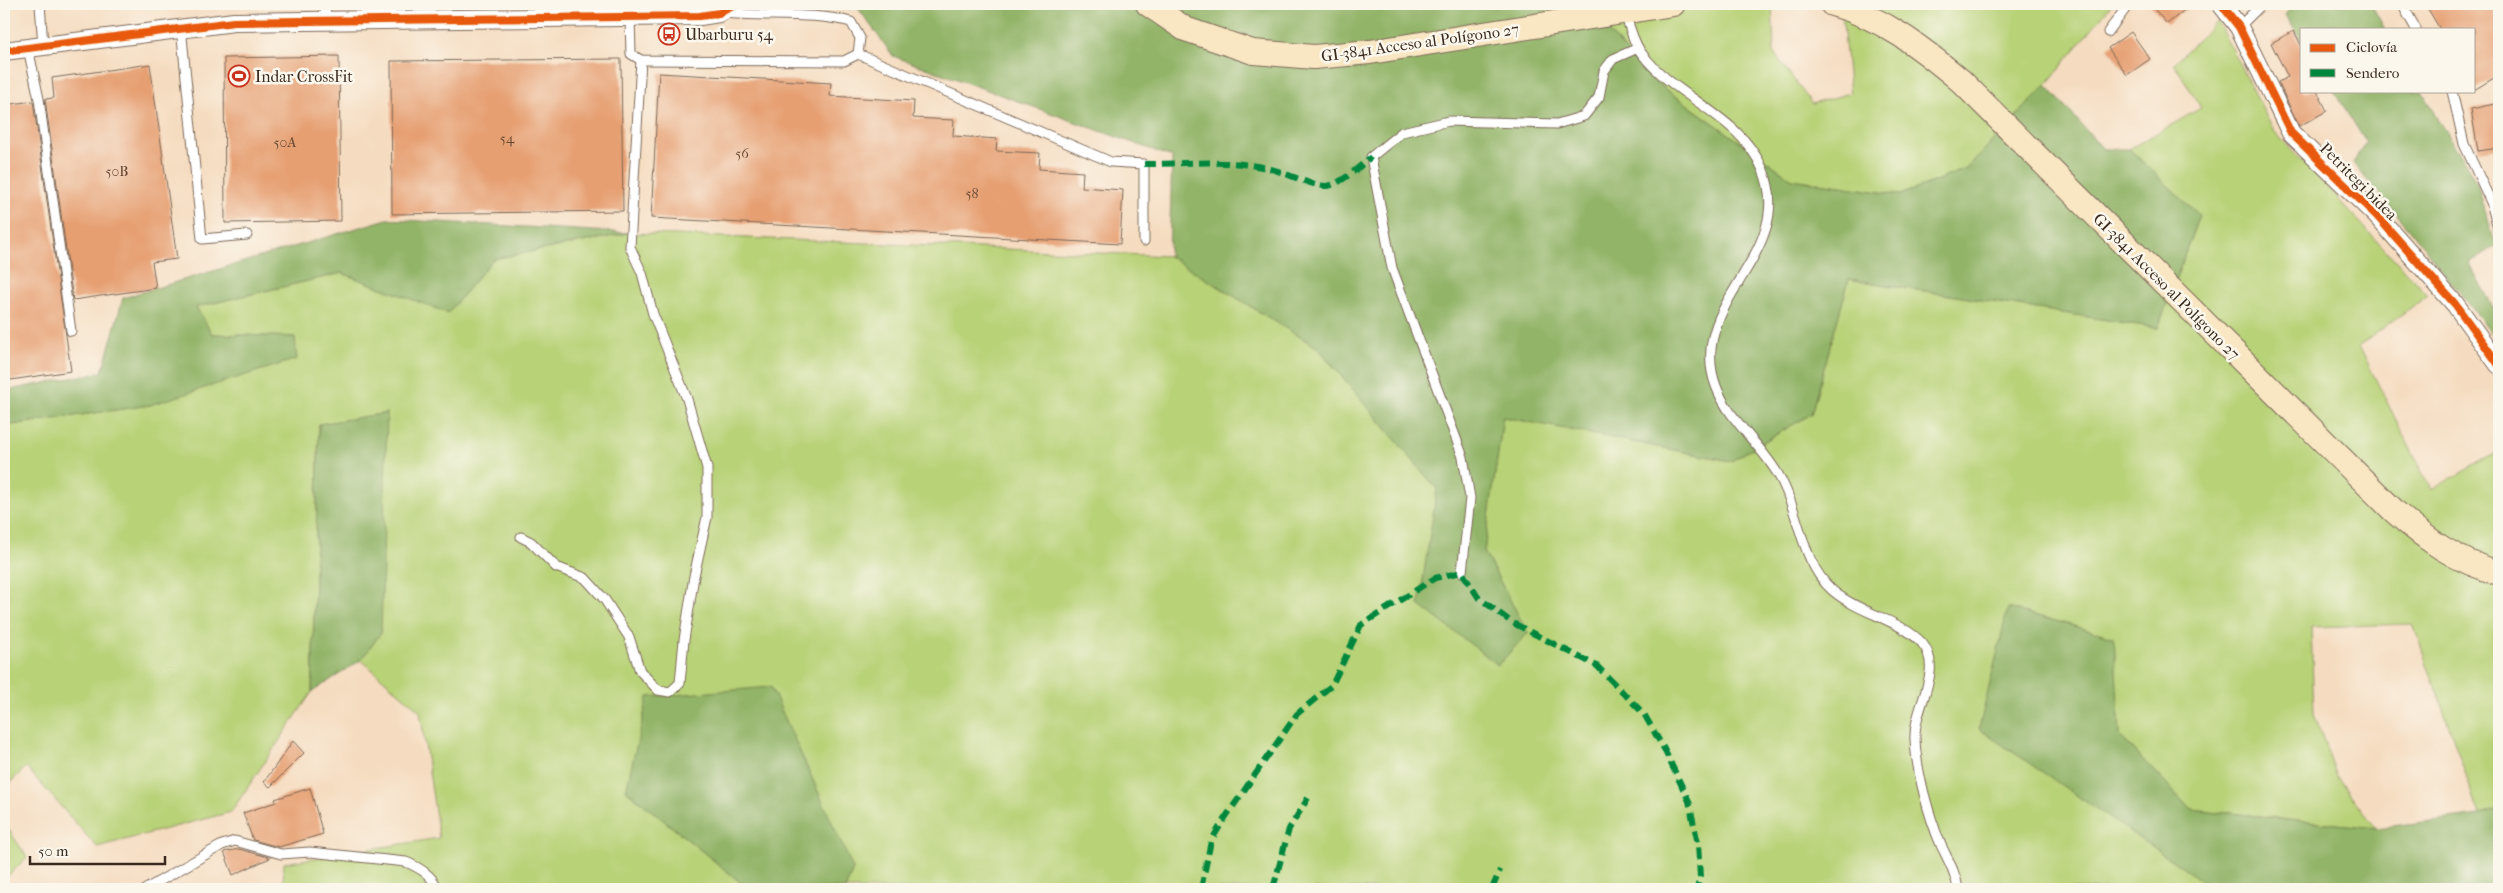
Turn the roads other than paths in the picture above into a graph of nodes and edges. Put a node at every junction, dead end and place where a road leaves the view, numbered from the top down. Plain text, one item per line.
1 (40, 4) edge
2 (737, 4) edge
3 (1148, 4) edge
4 (1672, 4) edge
5 (1832, 4) edge
6 (2129, 4) edge
7 (2221, 4) edge
8 (2262, 4) edge
9 (2402, 4) edge
10 (1620, 8) edge
11 (326, 12) edge
12 (718, 13) junction
13 (630, 18) junction
14 (2239, 27) junction
15 (181, 28) junction
16 (2415, 28) edge
17 (2108, 32) dead end
18 (35, 47) junction
19 (1638, 48) junction
20 (4, 51) edge
21 (858, 54) junction
22 (641, 60) junction
23 (2452, 92) edge
24 (2499, 233) edge
25 (247, 235) dead end
26 (1144, 241) dead end
27 (71, 331) dead end
28 (2499, 365) edge
29 (521, 537) dead end
30 (1462, 572) dead end
31 (2499, 573) edge
32 (146, 889) edge
33 (438, 889) edge
34 (1958, 889) edge

1 - 18 lane
2 - 12 street
3 - 10 main road, GI-3841 Acceso al Polígono 27
4 - 10 main road, GI-3841 Acceso al Polígono 27
5 - 31 main road, GI-3841 Acceso al Polígono 27
6 - 17 lane
7 - 14 street, Petritegi bidea
8 - 14 lane
9 - 16 lane
10 - 19 lane
11 - 13 street
11 - 15 street
12 - 13 street
12 - 21 lane
13 - 22 lane
14 - 28 street, Petritegi bidea
15 - 18 street
15 - 25 lane
18 - 20 street
18 - 27 lane
19 - 30 lane
19 - 34 lane
21 - 22 lane
21 - 26 lane
22 - 29 lane
23 - 24 lane
32 - 33 lane

